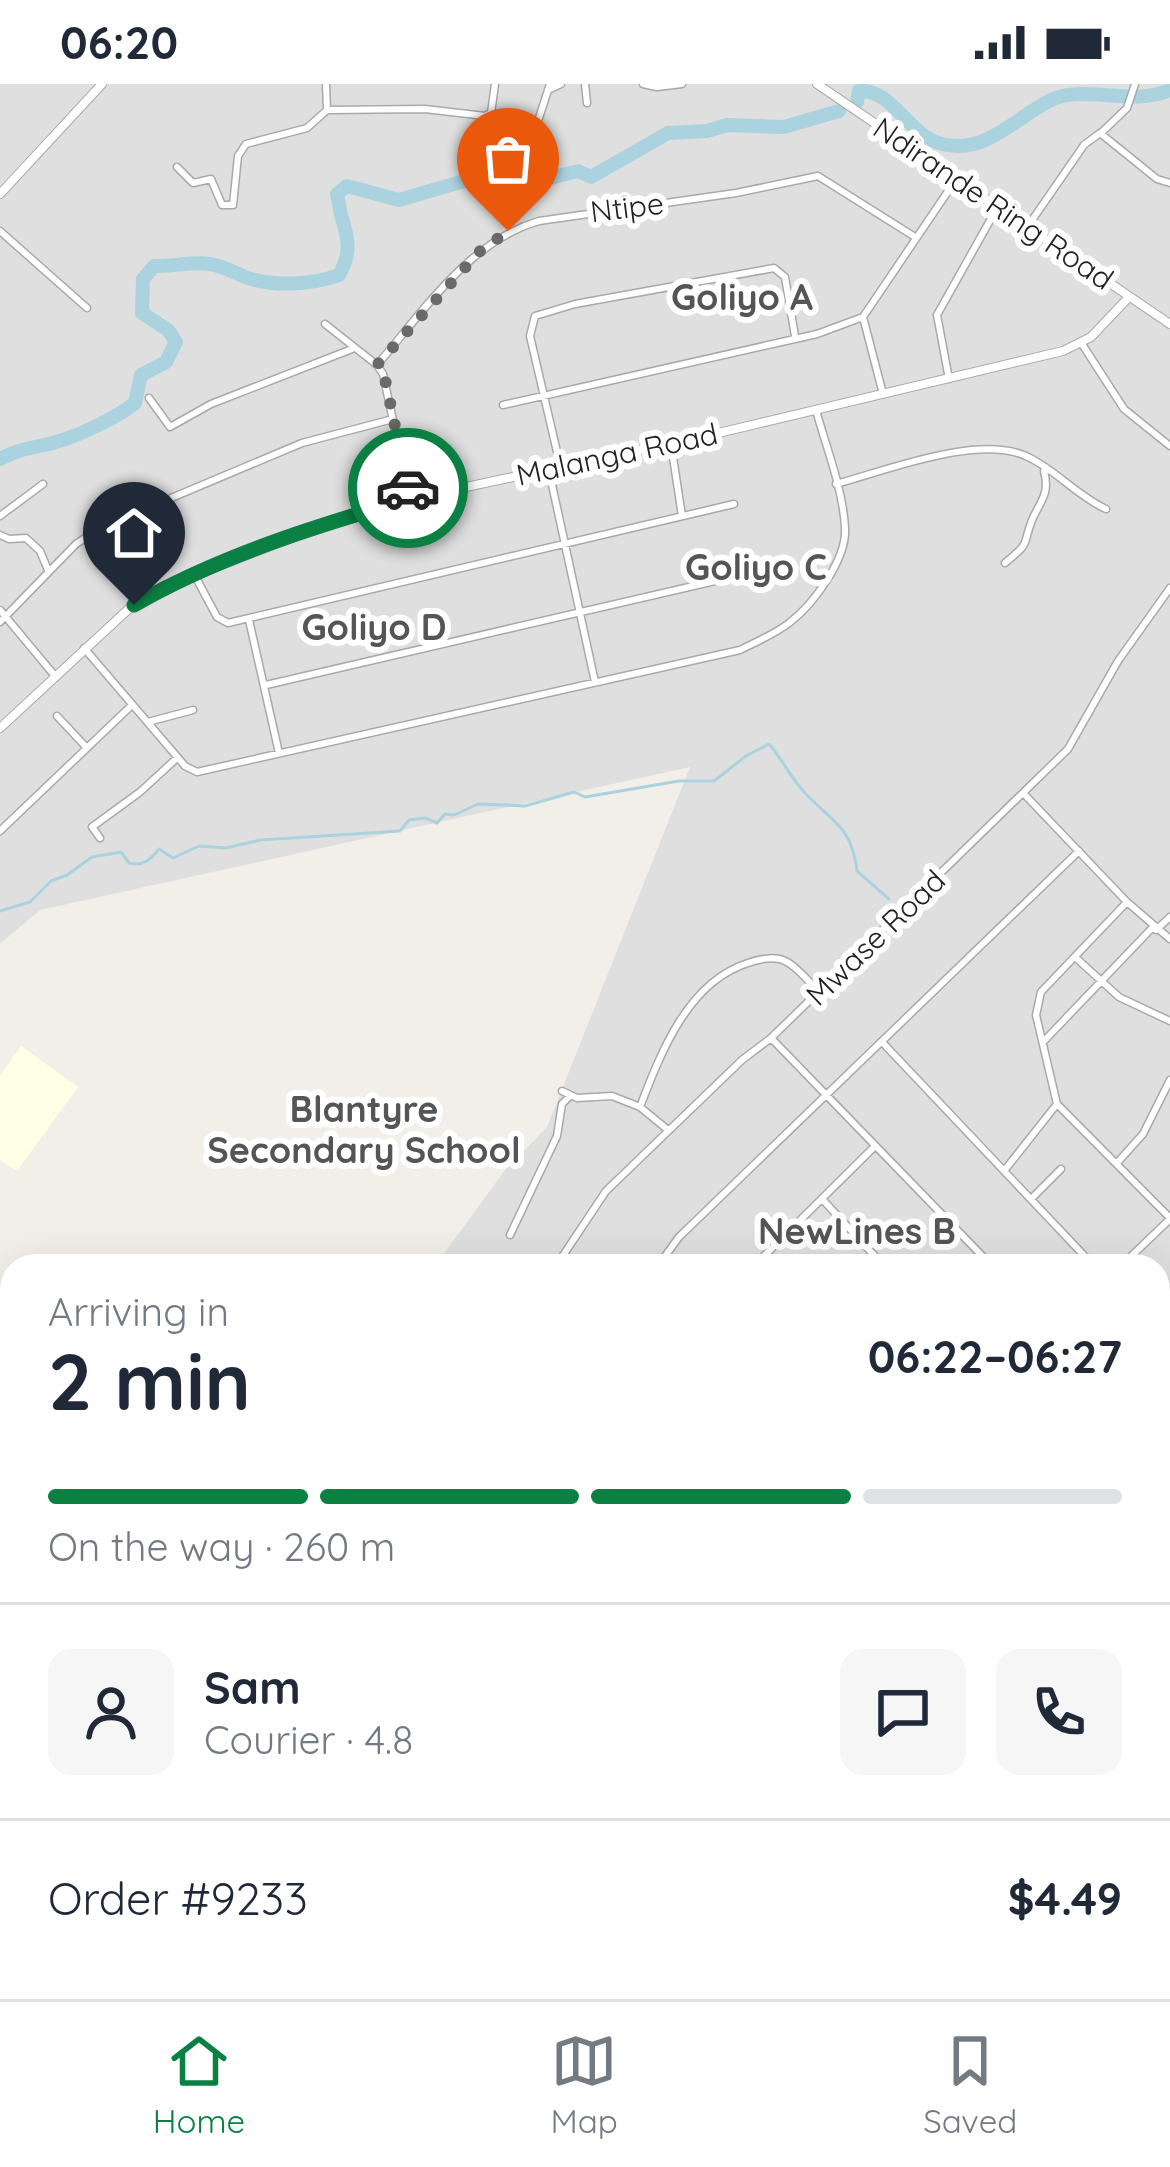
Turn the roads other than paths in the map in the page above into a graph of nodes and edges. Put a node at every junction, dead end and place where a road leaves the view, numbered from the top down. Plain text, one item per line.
1 (102, 84) edge
2 (326, 84) edge
3 (495, 84) edge
4 (561, 84) edge
5 (585, 84) edge
6 (643, 84) edge
7 (682, 84) edge
8 (818, 84) edge
9 (1133, 86) edge
10 (549, 87) edge
11 (586, 103) dead end
12 (327, 110) junction
13 (539, 118) dead end
14 (1100, 134) junction
15 (177, 167) dead end
16 (957, 178) junction
17 (1170, 183) edge
18 (0, 194) edge
19 (998, 207) junction
20 (1028, 226) junction
21 (0, 231) edge
22 (915, 237) junction
23 (1129, 297) junction
24 (87, 308) dead end
25 (863, 317) junction
26 (325, 324) dead end
27 (1170, 324) edge
28 (795, 338) junction
29 (1082, 344) junction
30 (352, 349) junction
31 (377, 365) junction
32 (949, 380) junction
33 (883, 394) junction
34 (544, 395) junction
35 (148, 398) dead end
36 (503, 405) dead end
37 (815, 410) junction
38 (393, 418) junction
39 (670, 444) junction
40 (1170, 446) edge
41 (1043, 467) junction
42 (561, 469) junction
43 (549, 471) junction
44 (43, 484) dead end
45 (836, 484) junction
46 (410, 499) junction
47 (734, 504) dead end
48 (1106, 509) dead end
49 (0, 516) edge
50 (682, 516) junction
51 (0, 535) edge
52 (565, 543) junction
53 (1005, 563) dead end
54 (48, 570) junction
55 (195, 576) junction
56 (728, 578) dead end
57 (1170, 588) edge
58 (580, 613) junction
59 (2, 616) edge
60 (249, 620) junction
61 (84, 648) junction
62 (55, 676) junction
63 (595, 682) junction
64 (266, 685) junction
65 (133, 704) junction
66 (194, 710) dead end
67 (57, 716) dead end
68 (148, 722) junction
69 (0, 728) edge
70 (87, 748) junction
71 (279, 753) junction
72 (178, 757) junction
73 (1025, 795) junction
74 (0, 831) edge
75 (100, 838) dead end
76 (1079, 851) junction
77 (1127, 902) junction
78 (1170, 917) edge
79 (1155, 928) junction
80 (1170, 939) edge
81 (1074, 956) junction
82 (1100, 980) junction
83 (820, 992) junction
84 (1170, 1021) edge
85 (771, 1039) junction
86 (882, 1042) junction
87 (1042, 1043) junction
88 (1170, 1080) edge
89 (825, 1096) junction
90 (1057, 1105) junction
91 (640, 1107) junction
92 (668, 1130) junction
93 (874, 1147) junction
94 (1117, 1163) junction
95 (1060, 1169) dead end
96 (1004, 1171) junction
97 (823, 1199) junction
98 (1031, 1199) junction
99 (1170, 1219) edge
100 (510, 1235) dead end
101 (564, 1254) edge
102 (667, 1254) edge
103 (766, 1254) edge
104 (873, 1254) edge
105 (980, 1254) edge
106 (1083, 1254) edge
107 (1134, 1254) edge

1 - 18 street
2 - 12 street
3 - 12 street
4 - 10 street
5 - 11 street
6 - 7 street
8 - 16 street, Ndirande Ring Road
9 - 14 street
10 - 13 street
12 - 15 street
14 - 17 street
14 - 20 street
16 - 19 street, Ndirande Ring Road
16 - 22 street
19 - 20 street, Ndirande Ring Road
19 - 32 street
20 - 23 street, Ndirande Ring Road
21 - 24 street
22 - 25 street
22 - 31 street, Ntipe
23 - 27 street, Ndirande Ring Road
23 - 29 street, Malanga Road
25 - 28 street
25 - 33 street
26 - 30 street
28 - 34 street
28 - 34 street
29 - 32 street, Malanga Road
29 - 40 street
30 - 31 street
30 - 35 street
31 - 38 street
32 - 33 street, Malanga Road
33 - 37 street, Malanga Road
34 - 36 street
34 - 42 street
37 - 39 street, Malanga Road
37 - 45 street
38 - 46 street
38 - 54 street
39 - 42 street, Malanga Road
39 - 50 street
41 - 45 street
41 - 48 street
41 - 53 street
42 - 43 street, Malanga Road
43 - 46 street, Malanga Road
43 - 52 street
44 - 49 street
45 - 63 street
46 - 55 street, Malanga Road
47 - 50 street
50 - 52 street
51 - 54 street
52 - 58 street
52 - 60 street
54 - 59 street
55 - 60 street
55 - 61 street, Malanga Road
56 - 58 street
57 - 73 street, Mwase Road
58 - 63 street
58 - 64 street
59 - 62 street
60 - 64 street
61 - 62 street, Malanga Road
61 - 65 street
62 - 69 street, Malanga Road
63 - 71 street
64 - 71 street
65 - 68 street
65 - 70 street
66 - 68 street
67 - 70 street
68 - 72 street
70 - 74 street
71 - 72 street
72 - 75 street
73 - 76 street
73 - 83 street, Mwase Road
76 - 77 street
76 - 86 street
77 - 79 street
77 - 81 street
78 - 79 street
79 - 80 street
79 - 82 street
81 - 82 street
81 - 87 street
82 - 84 street
82 - 87 street
83 - 85 street, Mwase Road
83 - 91 street
85 - 89 street
85 - 92 street, Mwase Road
86 - 89 street
86 - 96 street
87 - 90 street
88 - 94 street
89 - 93 street
89 - 102 street
90 - 94 street
90 - 96 street
91 - 92 street
91 - 100 street
92 - 101 street, Mwase Road
93 - 97 street
93 - 105 street
94 - 99 street
95 - 98 street
96 - 98 street
97 - 103 street
97 - 104 street
98 - 106 street
99 - 107 street

